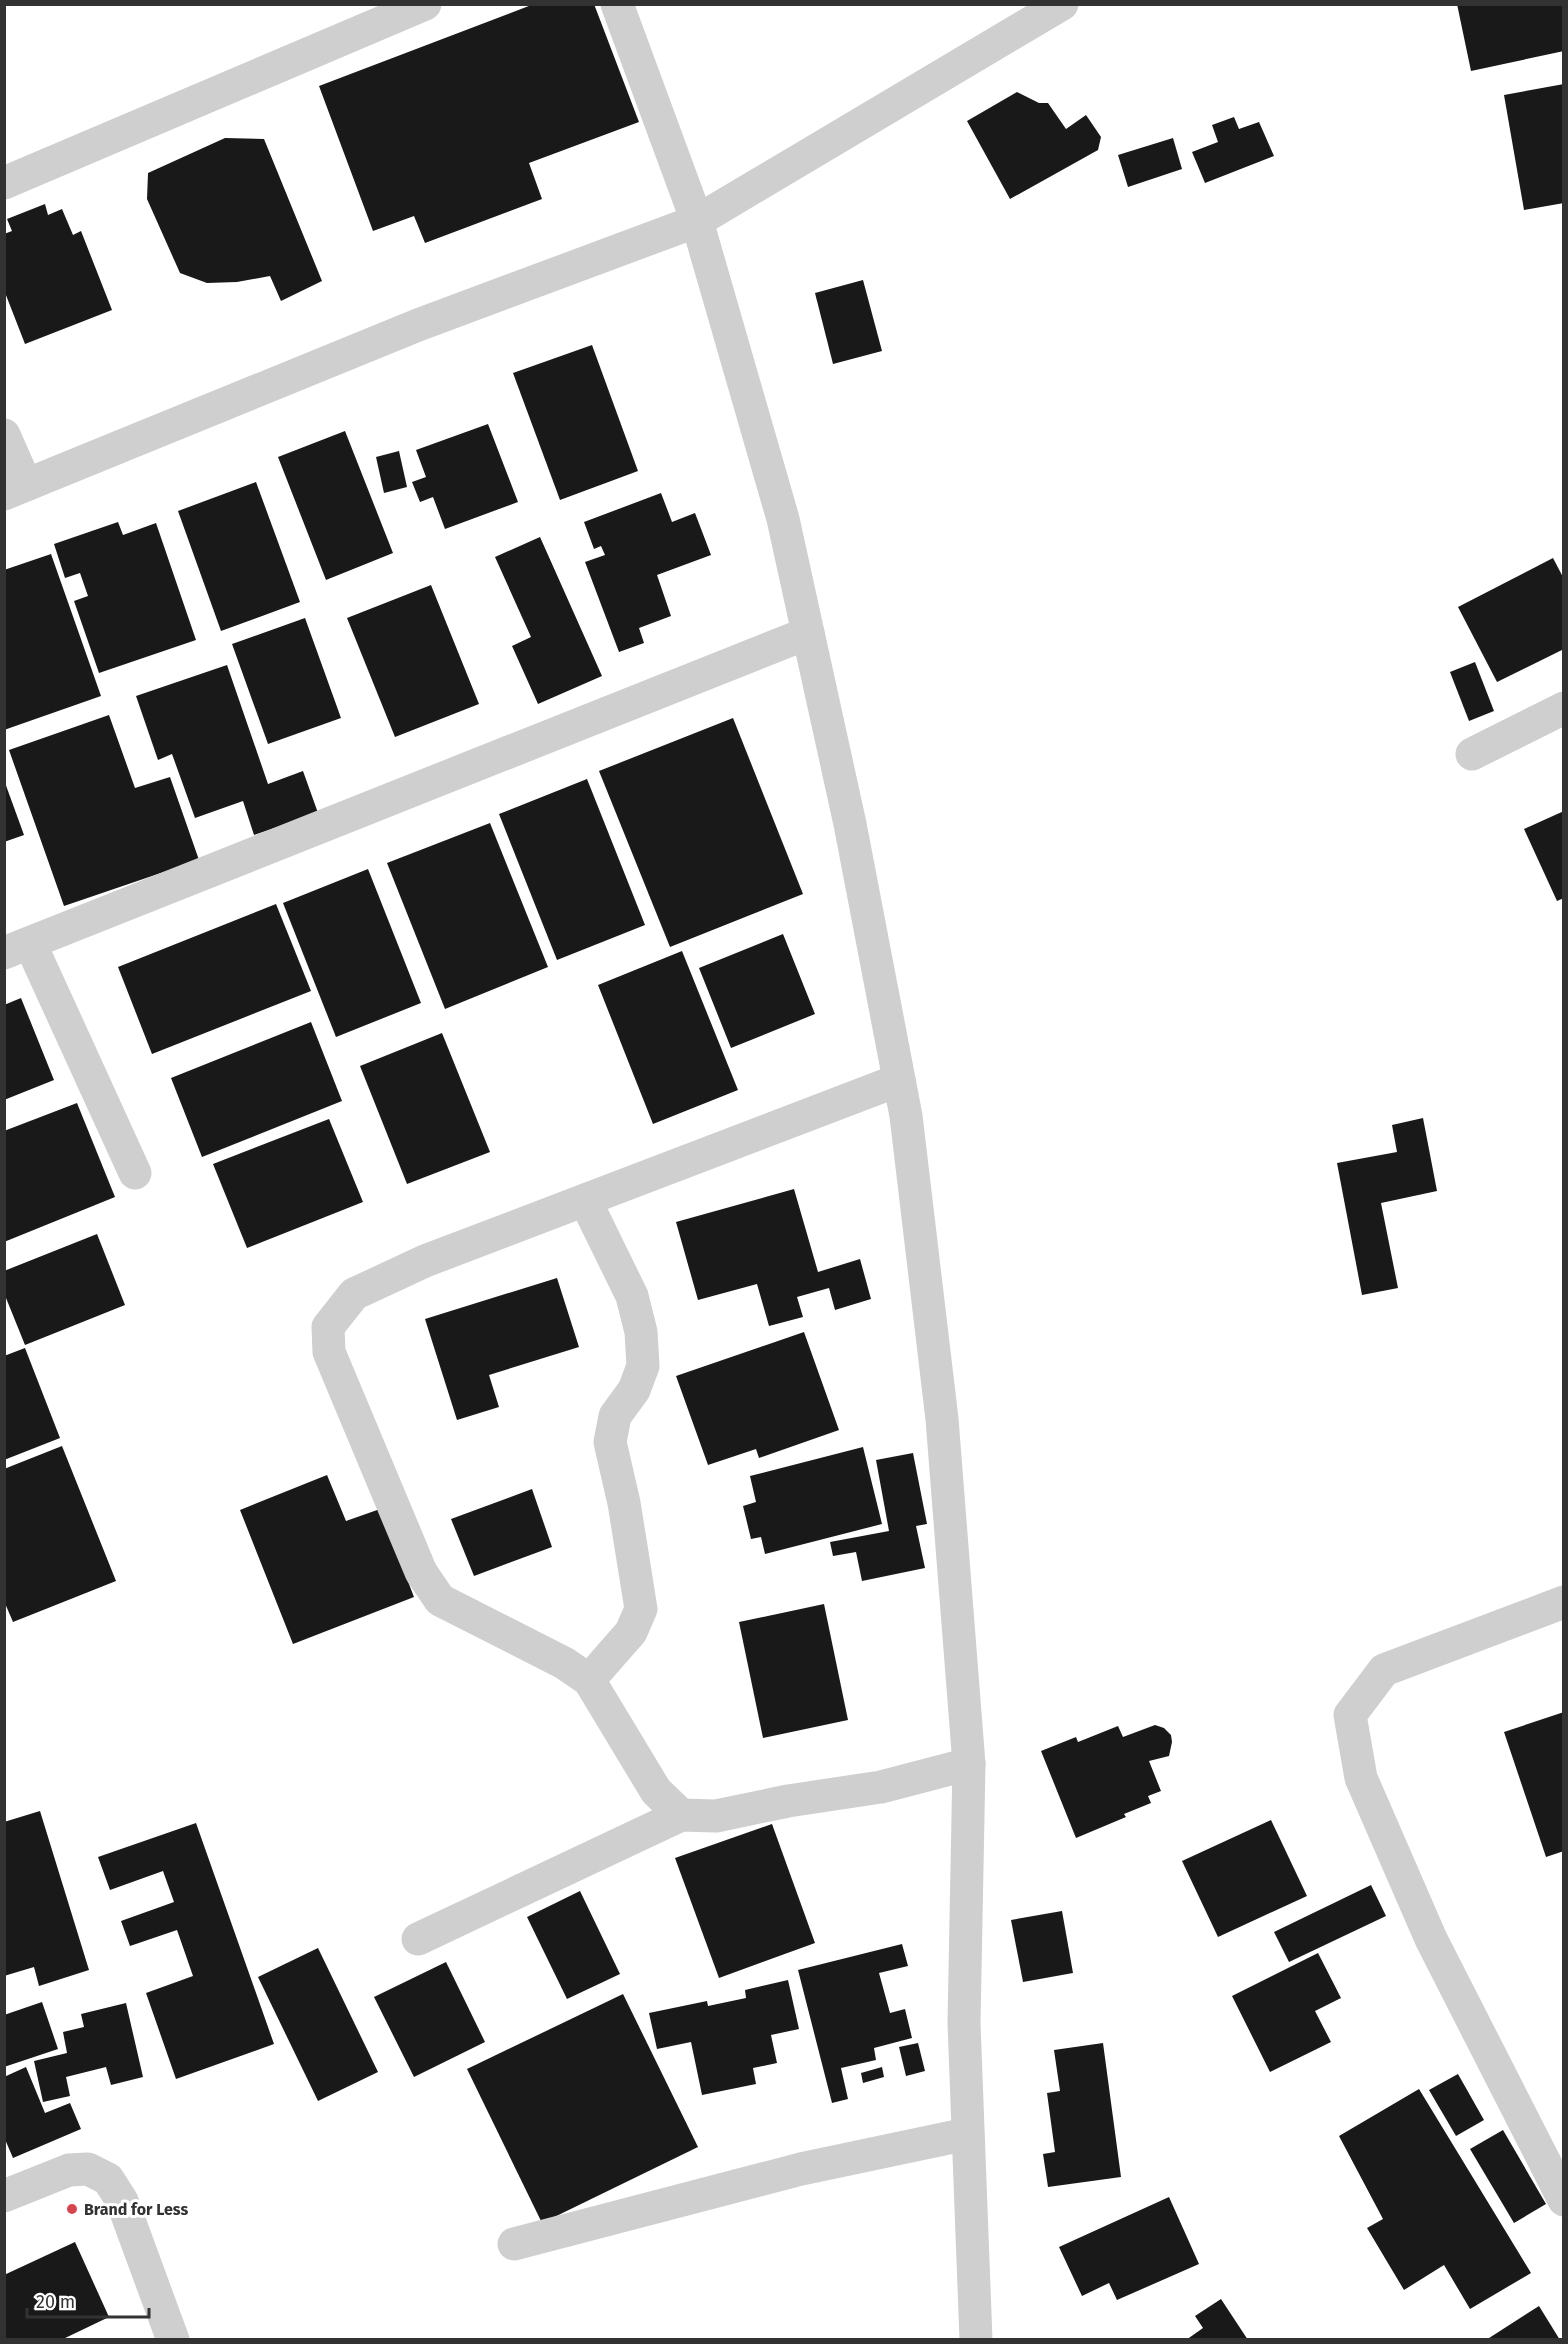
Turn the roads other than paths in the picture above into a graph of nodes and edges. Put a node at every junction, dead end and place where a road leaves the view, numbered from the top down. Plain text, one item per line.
1 (425, 4) edge
2 (617, 4) edge
3 (1062, 4) edge
4 (4, 183) edge
5 (697, 221) junction
6 (4, 435) edge
7 (15, 489) edge
8 (808, 633) junction
9 (1563, 708) edge
10 (1472, 754) dead end
11 (17, 948) edge
12 (899, 1080) junction
13 (135, 1173) dead end
14 (585, 1200) junction
15 (1563, 1602) edge
16 (589, 1680) junction
17 (969, 1764) junction
18 (681, 1815) junction
19 (418, 1939) dead end
20 (967, 2134) junction
21 (4, 2196) edge
22 (1563, 2200) edge
23 (514, 2244) dead end
24 (173, 2340) edge
25 (976, 2340) edge

1 - 4 street
2 - 5 street
3 - 5 street
5 - 7 street
5 - 8 street
6 - 7 street
8 - 11 street
8 - 12 street
9 - 10 street
11 - 13 street
12 - 14 street
12 - 17 street
14 - 16 street
14 - 16 street
15 - 22 street
16 - 18 street
17 - 18 street
17 - 20 street
18 - 19 street
20 - 23 street
20 - 25 street
21 - 24 street

